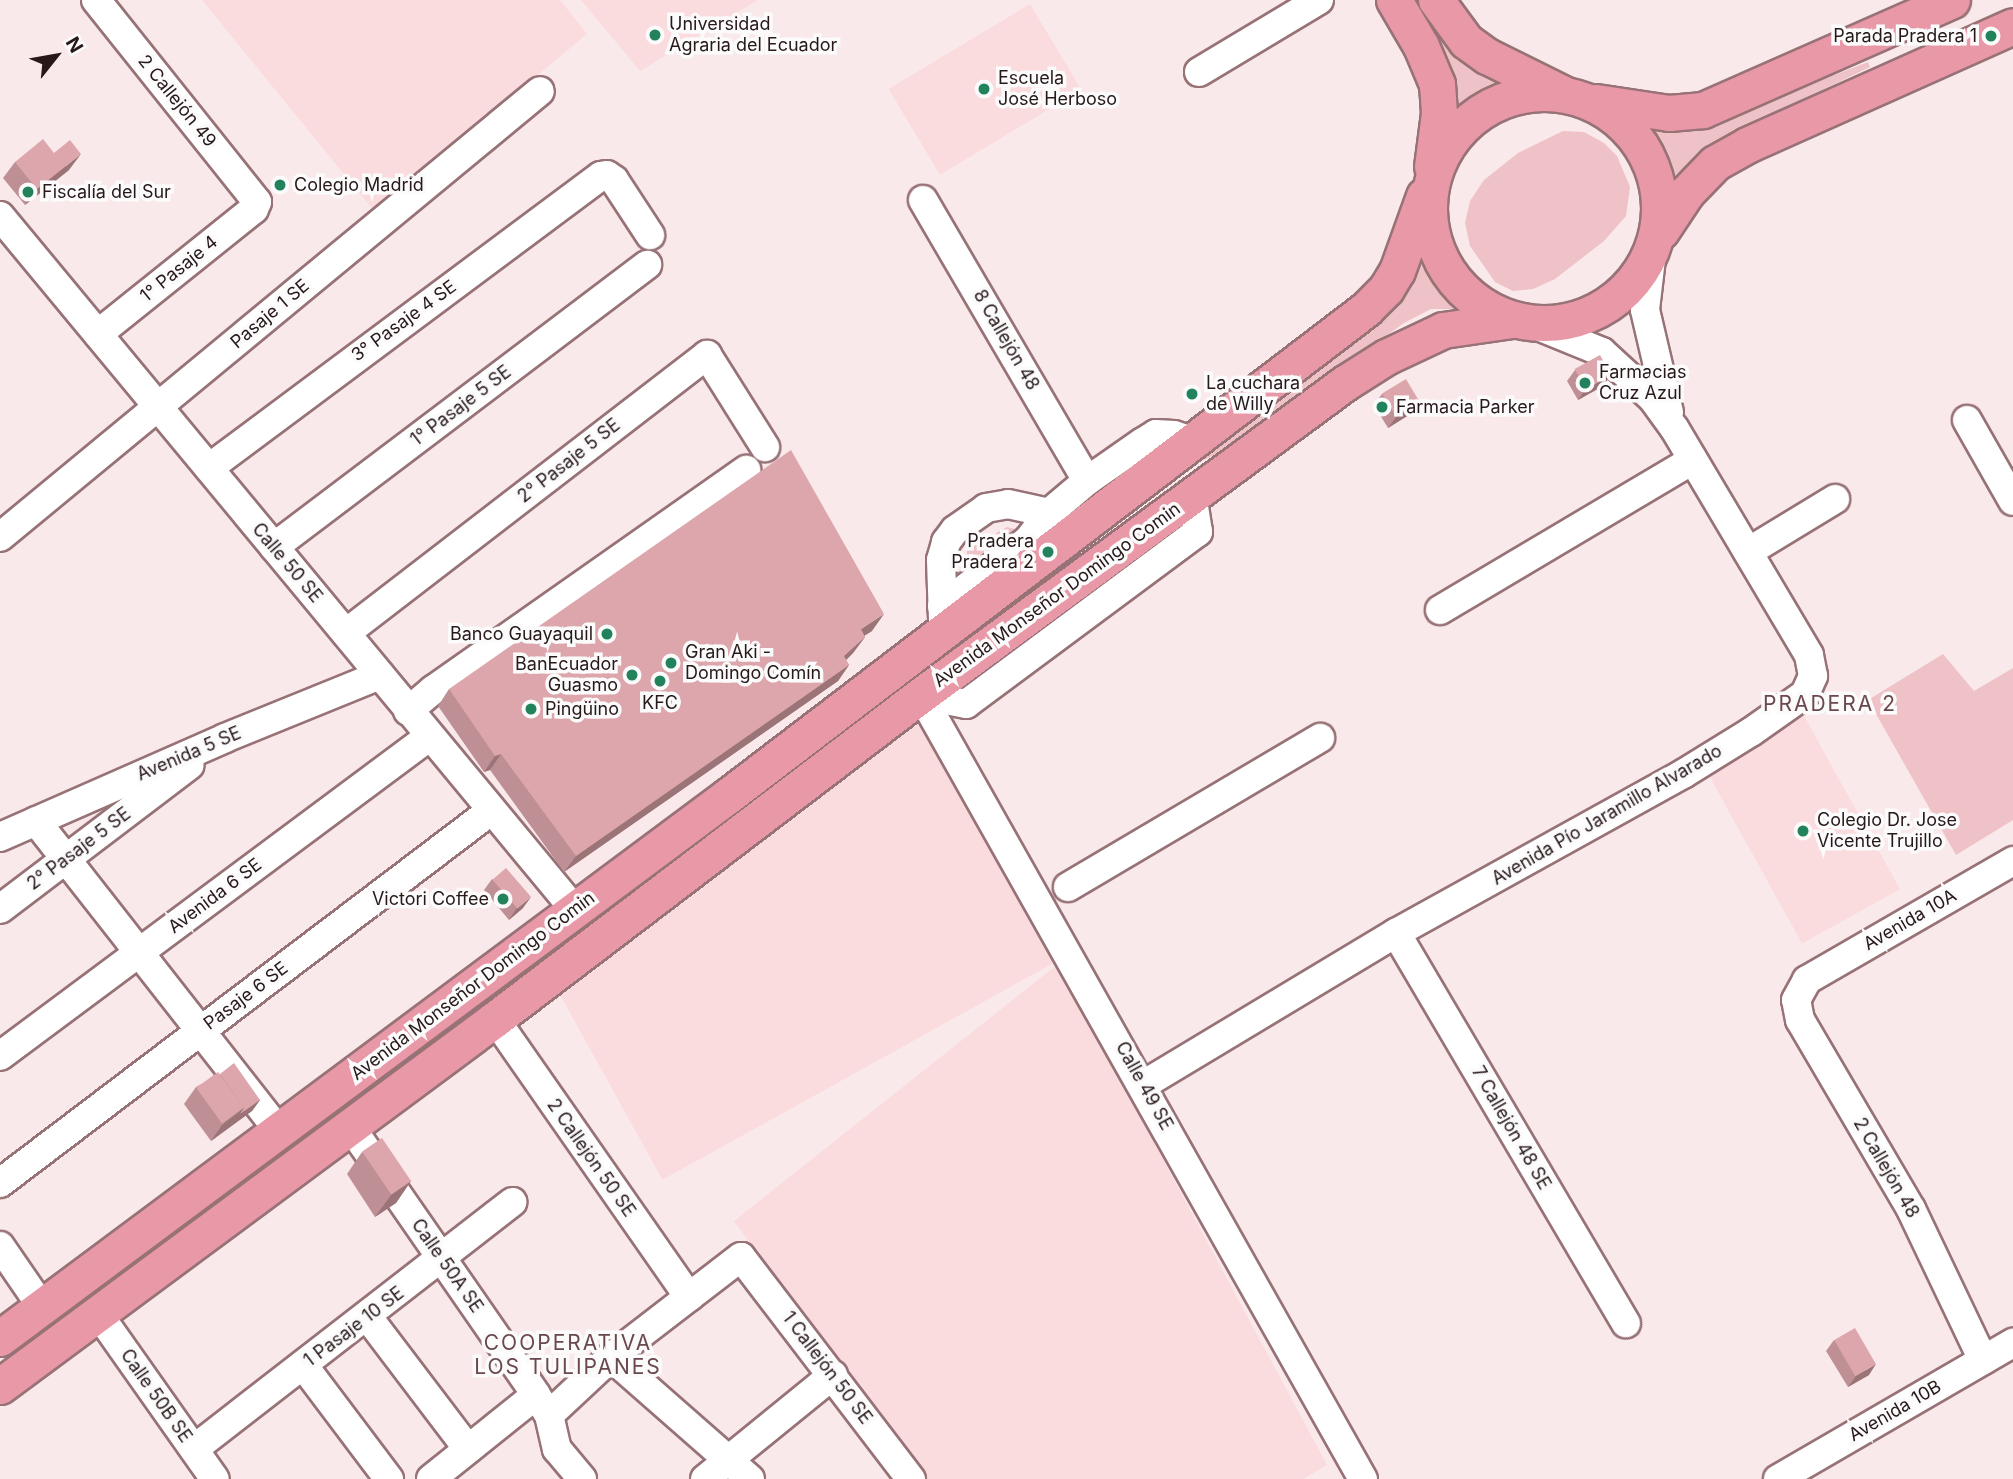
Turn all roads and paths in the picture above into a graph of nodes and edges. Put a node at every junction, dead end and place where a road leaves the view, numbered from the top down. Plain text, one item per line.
1 (96, 0) edge
2 (1319, 0) edge
3 (1394, 0) edge
4 (1436, 0) edge
5 (1952, 0) edge
6 (2013, 26) edge
7 (1199, 72) dead end
8 (540, 91) dead end
9 (1578, 99) junction
10 (1428, 183) junction
11 (923, 200) dead end
12 (257, 201) joint
13 (0, 216) edge
14 (650, 235) dead end
15 (1656, 242) junction
16 (647, 265) dead end
17 (1520, 321) junction
18 (98, 334) junction
19 (158, 407) junction
20 (1966, 420) dead end
21 (1674, 428) junction
22 (1192, 442) junction
23 (765, 447) dead end
24 (1693, 460) junction
25 (209, 468) junction
26 (747, 470) dead end
27 (1087, 481) junction
28 (1835, 499) dead end
29 (2013, 501) edge
30 (1049, 513) junction
31 (0, 537) edge
32 (274, 547) junction
33 (1748, 552) junction
34 (1440, 610) dead end
35 (943, 619) junction
36 (346, 634) junction
37 (380, 675) junction
38 (922, 695) junction
39 (408, 711) junction
40 (430, 736) junction
41 (225, 738) junction
42 (1320, 738) dead end
43 (492, 810) junction
44 (36, 821) junction
45 (0, 837) edge
46 (66, 860) junction
47 (2013, 861) edge
48 (1068, 887) dead end
49 (0, 909) edge
50 (575, 910) junction
51 (1396, 933) junction
52 (139, 953) junction
53 (1807, 980) joint
54 (495, 1019) junction
55 (200, 1031) junction
56 (0, 1056) edge
57 (1143, 1085) junction
58 (350, 1126) junction
59 (279, 1131) junction
60 (0, 1183) edge
61 (512, 1202) dead end
62 (0, 1246) edge
63 (442, 1259) junction
64 (689, 1297) junction
65 (41, 1307) junction
66 (97, 1312) junction
67 (367, 1316) junction
68 (1626, 1323) dead end
69 (0, 1338) edge
70 (2013, 1342) edge
71 (611, 1357) junction
72 (1983, 1360) junction
73 (303, 1365) junction
74 (833, 1375) junction
75 (0, 1386) edge
76 (542, 1405) junction
77 (194, 1449) junction
78 (468, 1449) junction
79 (730, 1459) junction
80 (215, 1479) edge
81 (389, 1479) edge
82 (431, 1479) edge
83 (582, 1479) edge
84 (705, 1479) edge
85 (750, 1479) edge
86 (911, 1479) edge
87 (1363, 1479) edge
88 (1778, 1479) edge

1 - 12 street, 2 Callejón 49
2 - 7 street
3 - 10 main road
4 - 9 main road
5 - 9 main road
6 - 15 main road
8 - 19 street, Pasaje 1 SE
9 - 10 main road
9 - 15 main road
10 - 17 main road
10 - 22 main road, Avenida Monseñor Domingo Comin
11 - 27 street, 8 Callejón 48
12 - 18 street, 1° Pasaje 4
13 - 18 street, Calle 50 SE
14 - 25 street, 3° Pasaje 4 SE
15 - 17 main road
15 - 21 street, Avenida Pío Jaramillo Alvarado
16 - 32 street, 1° Pasaje 5 SE
17 - 21 street, Avenida Pío Jaramillo Alvarado
17 - 38 main road, Avenida Monseñor Domingo Comin
18 - 19 street, Calle 50 SE
19 - 25 street, Calle 50 SE
19 - 31 street, Pasaje 1 SE
20 - 29 street
21 - 24 street, Avenida Pío Jaramillo Alvarado
22 - 27 street, Avenida Monseñor Domingo Comin
22 - 35 main road, Avenida Monseñor Domingo Comin
23 - 36 street, 2° Pasaje 5 SE
24 - 33 street, Avenida Pío Jaramillo Alvarado
24 - 34 street
25 - 32 street, Calle 50 SE
26 - 39 street
27 - 30 street, Avenida Monseñor Domingo Comin
28 - 33 street
30 - 35 street, Avenida Monseñor Domingo Comin
30 - 35 street
32 - 36 street, Calle 50 SE
33 - 51 street, Avenida Pío Jaramillo Alvarado
35 - 50 main road, Avenida Monseñor Domingo Comin
36 - 37 street, Calle 50 SE
37 - 39 street, Calle 50 SE
37 - 41 street, Avenida 5 SE
38 - 54 main road, Avenida Monseñor Domingo Comin
38 - 57 street, Calle 49 SE
39 - 40 street, Calle 50 SE
40 - 43 street, Calle 50 SE
40 - 52 street, Avenida 6 SE
41 - 44 street, Avenida 5 SE
41 - 46 street, 2° Pasaje 5 SE
42 - 48 street
43 - 50 street, Calle 50 SE
43 - 55 street, Pasaje 6 SE
44 - 45 street, Avenida 5 SE
44 - 46 street
46 - 49 street, 2° Pasaje 5 SE
46 - 52 street
47 - 53 street, Avenida 10A
50 - 59 main road, Avenida Monseñor Domingo Comin
51 - 57 street, Avenida Pío Jaramillo Alvarado
51 - 68 street, 7 Callejón 48 SE
52 - 55 street
52 - 56 street, Avenida 6 SE
53 - 72 street, 2 Callejón 48
54 - 58 main road, Avenida Monseñor Domingo Comin
54 - 64 street, 2 Callejón 50 SE
55 - 59 street
55 - 60 street, Pasaje 6 SE
57 - 87 street, Calle 49 SE
58 - 63 street, Calle 50A SE
58 - 66 main road, Avenida Monseñor Domingo Comin
59 - 65 main road, Avenida Monseñor Domingo Comin
61 - 63 street, 1 Pasaje 10 SE
62 - 65 street
63 - 67 street, 1 Pasaje 10 SE
63 - 76 street, Calle 50A SE
64 - 71 street
64 - 74 street, 1 Callejón 50 SE
65 - 69 main road, Avenida Monseñor Domingo Comin
66 - 75 main road, Avenida Monseñor Domingo Comin
66 - 77 street, Calle 50B SE
67 - 73 street, 1 Pasaje 10 SE
67 - 78 street
70 - 72 street, Avenida 10B
71 - 76 street
71 - 79 street
72 - 88 street, Avenida 10B
73 - 77 street, 1 Pasaje 10 SE
73 - 81 street
74 - 79 street
74 - 86 street, 1 Callejón 50 SE
76 - 78 street
76 - 83 street, Calle 50A SE
77 - 80 street, Calle 50B SE
78 - 82 street
79 - 84 street
79 - 85 street

